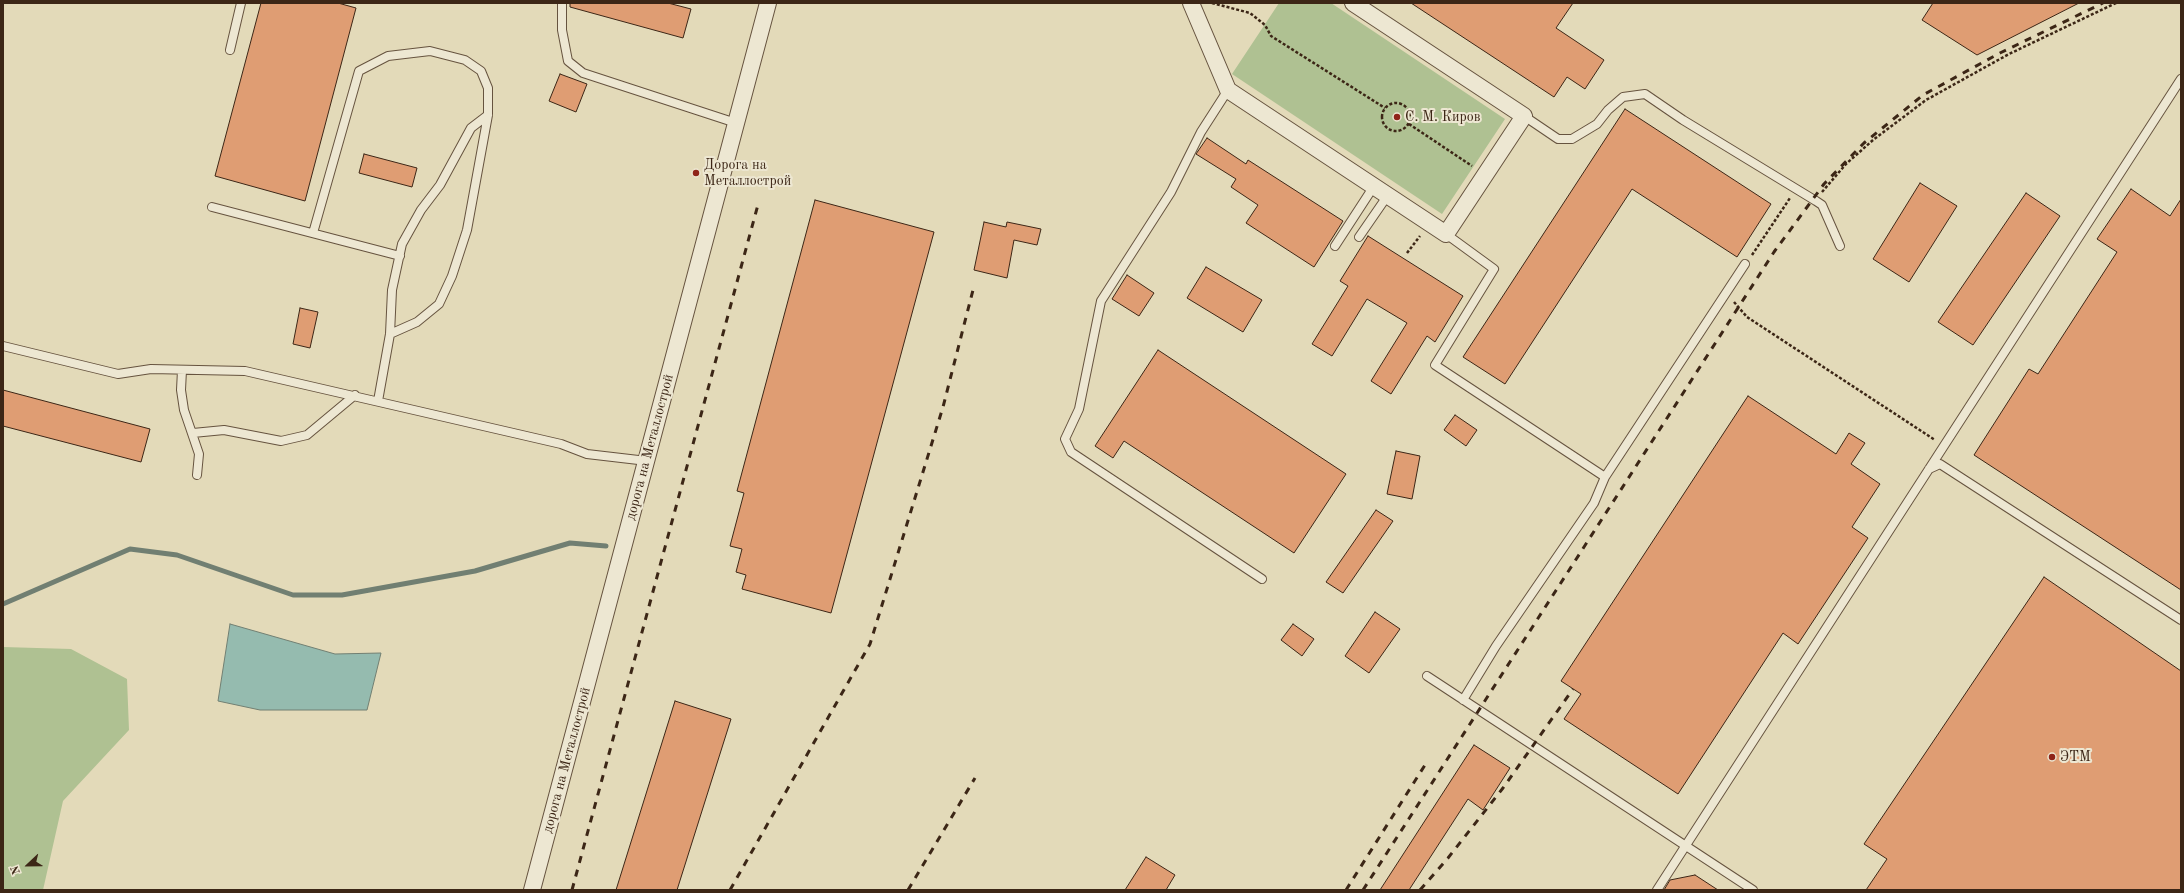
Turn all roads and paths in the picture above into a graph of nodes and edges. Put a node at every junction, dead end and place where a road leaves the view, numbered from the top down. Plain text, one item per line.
1 (241, 3) edge
2 (562, 3) edge
3 (768, 3) edge
4 (1191, 3) edge
5 (1212, 3) edge
6 (1353, 3) edge
7 (2116, 3) edge
8 (230, 50) dead end
9 (2181, 79) edge
10 (1228, 90) junction
11 (1385, 108) junction
12 (488, 115) junction
13 (1524, 116) junction
14 (736, 122) junction
15 (1409, 124) junction
16 (1485, 175) junction
17 (1374, 186) junction
18 (1794, 189) junction
19 (1388, 195) junction
20 (1816, 200) junction
21 (212, 207) dead end
22 (1430, 223) junction
23 (313, 233) junction
24 (1446, 234) junction
25 (1360, 237) dead end
26 (1335, 246) dead end
27 (1840, 246) dead end
28 (1407, 253) dead end
29 (400, 256) junction
30 (1745, 264) joint
31 (1728, 291) junction
32 (390, 334) junction
33 (3, 346) edge
34 (182, 370) junction
35 (354, 395) junction
36 (378, 401) junction
37 (193, 433) junction
38 (1944, 446) junction
39 (646, 461) junction
40 (1928, 470) junction
41 (197, 475) dead end
42 (1605, 477) junction
43 (1262, 579) dead end
44 (2181, 620) edge
45 (1427, 676) dead end
46 (1462, 700) junction
47 (1686, 846) junction
48 (532, 890) edge
49 (1657, 890) edge
50 (1753, 890) edge

1 - 8 lane
2 - 14 lane
3 - 14 street, дорога на Металлострой
4 - 10 street
5 - 11 path
6 - 13 street
7 - 20 path
9 - 38 lane
10 - 17 street
10 - 43 lane
11 - 15 path
11 - 15 path
12 - 23 lane
12 - 29 lane
12 - 32 lane
13 - 16 street
13 - 18 lane
14 - 39 street, дорога на Металлострой
15 - 16 path
16 - 24 street
17 - 19 street
17 - 26 lane
18 - 20 lane
18 - 30 path
19 - 22 street
19 - 25 lane
20 - 27 lane
21 - 23 lane
22 - 24 street
22 - 28 path
23 - 29 lane
24 - 42 lane
29 - 32 lane
30 - 31 lane
31 - 38 path
31 - 42 lane
32 - 36 lane
33 - 34 lane
34 - 35 lane
34 - 37 lane
35 - 36 lane
35 - 37 lane
36 - 39 lane
37 - 41 lane
38 - 40 lane
39 - 48 street, дорога на Металлострой
40 - 44 lane
40 - 47 lane
42 - 46 lane
45 - 46 lane
46 - 47 lane
47 - 49 lane
47 - 50 lane

